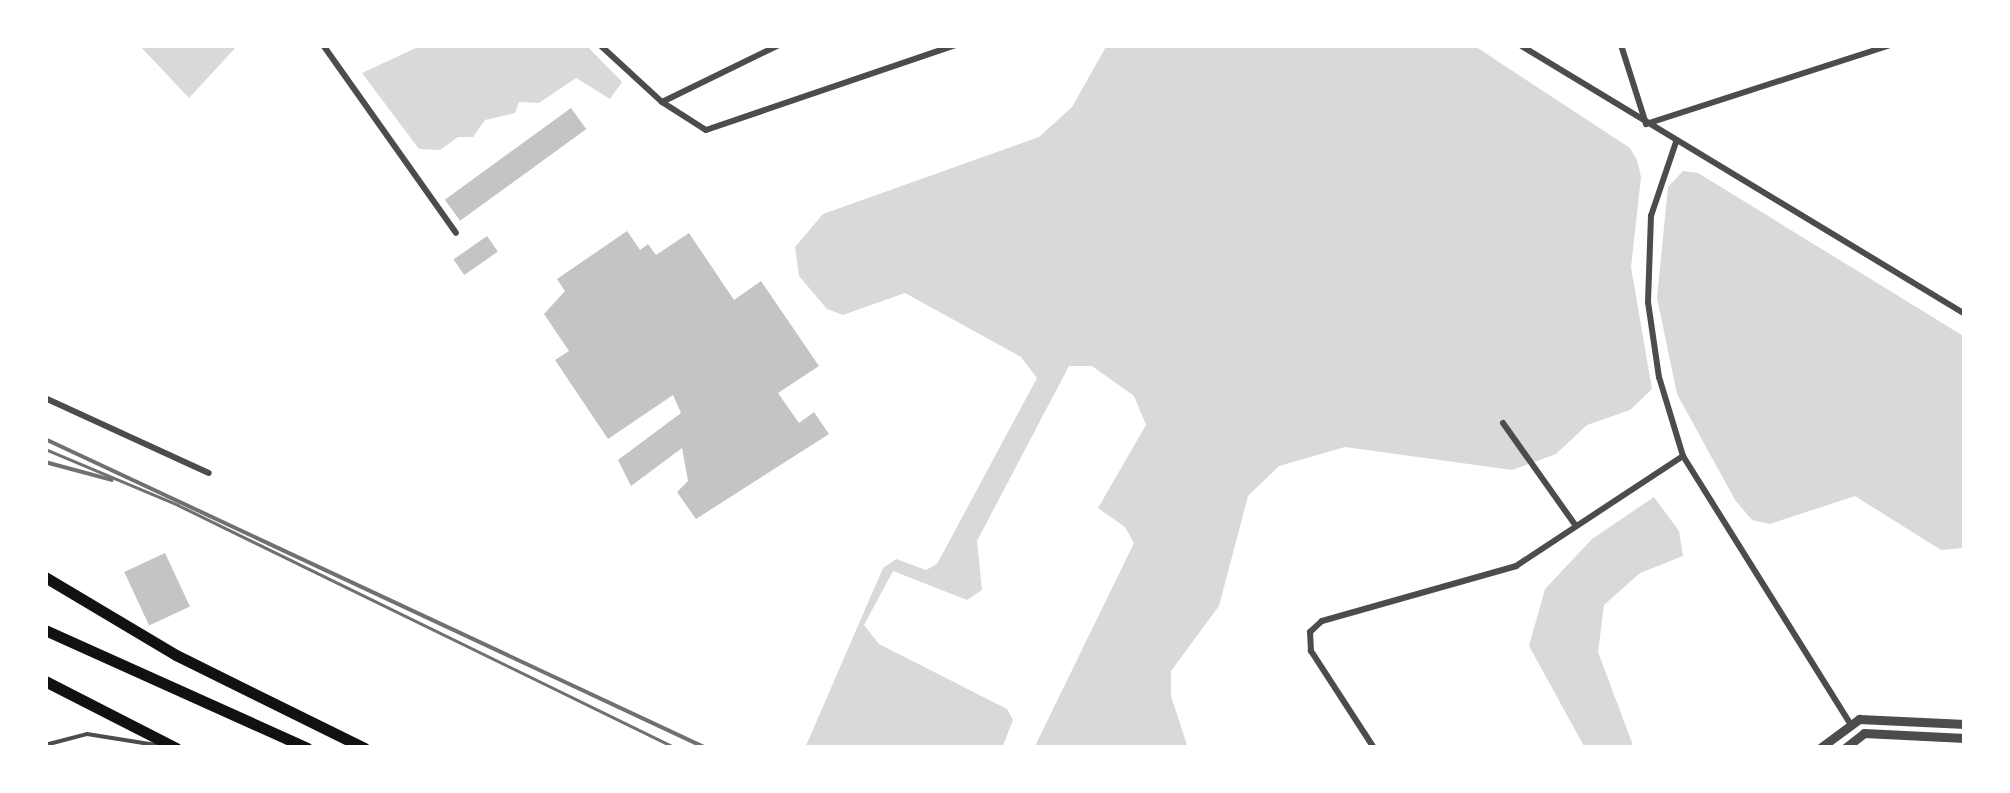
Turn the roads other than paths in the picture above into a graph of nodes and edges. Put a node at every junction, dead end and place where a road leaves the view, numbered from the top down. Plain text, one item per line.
1 (322, 45) edge
2 (600, 45) edge
3 (779, 45) edge
4 (956, 45) edge
5 (1520, 45) edge
6 (1622, 45) edge
7 (1891, 45) edge
8 (662, 102) junction
9 (1646, 124) junction
10 (1676, 142) junction
11 (456, 234) dead end
12 (1965, 314) edge
13 (45, 398) edge
14 (1503, 423) dead end
15 (1682, 456) junction
16 (209, 473) dead end
17 (1576, 526) junction
18 (45, 577) edge
19 (45, 630) edge
20 (45, 682) edge
21 (1965, 724) edge
22 (1851, 725) junction
23 (1965, 738) edge
24 (45, 745) edge
25 (174, 748) edge
26 (307, 748) edge
27 (364, 748) edge
28 (1374, 748) edge
29 (1820, 748) edge
30 (1845, 748) edge

1 - 11 street
2 - 8 street
3 - 8 street
4 - 8 street
5 - 9 street
6 - 9 street
7 - 9 street
9 - 10 street
10 - 12 street
10 - 15 street
13 - 16 street
14 - 17 street
15 - 17 street
15 - 22 street
17 - 28 street
18 - 27 highway
19 - 26 highway
20 - 25 highway
21 - 22 street
22 - 29 street
23 - 30 street
24 - 25 lane

